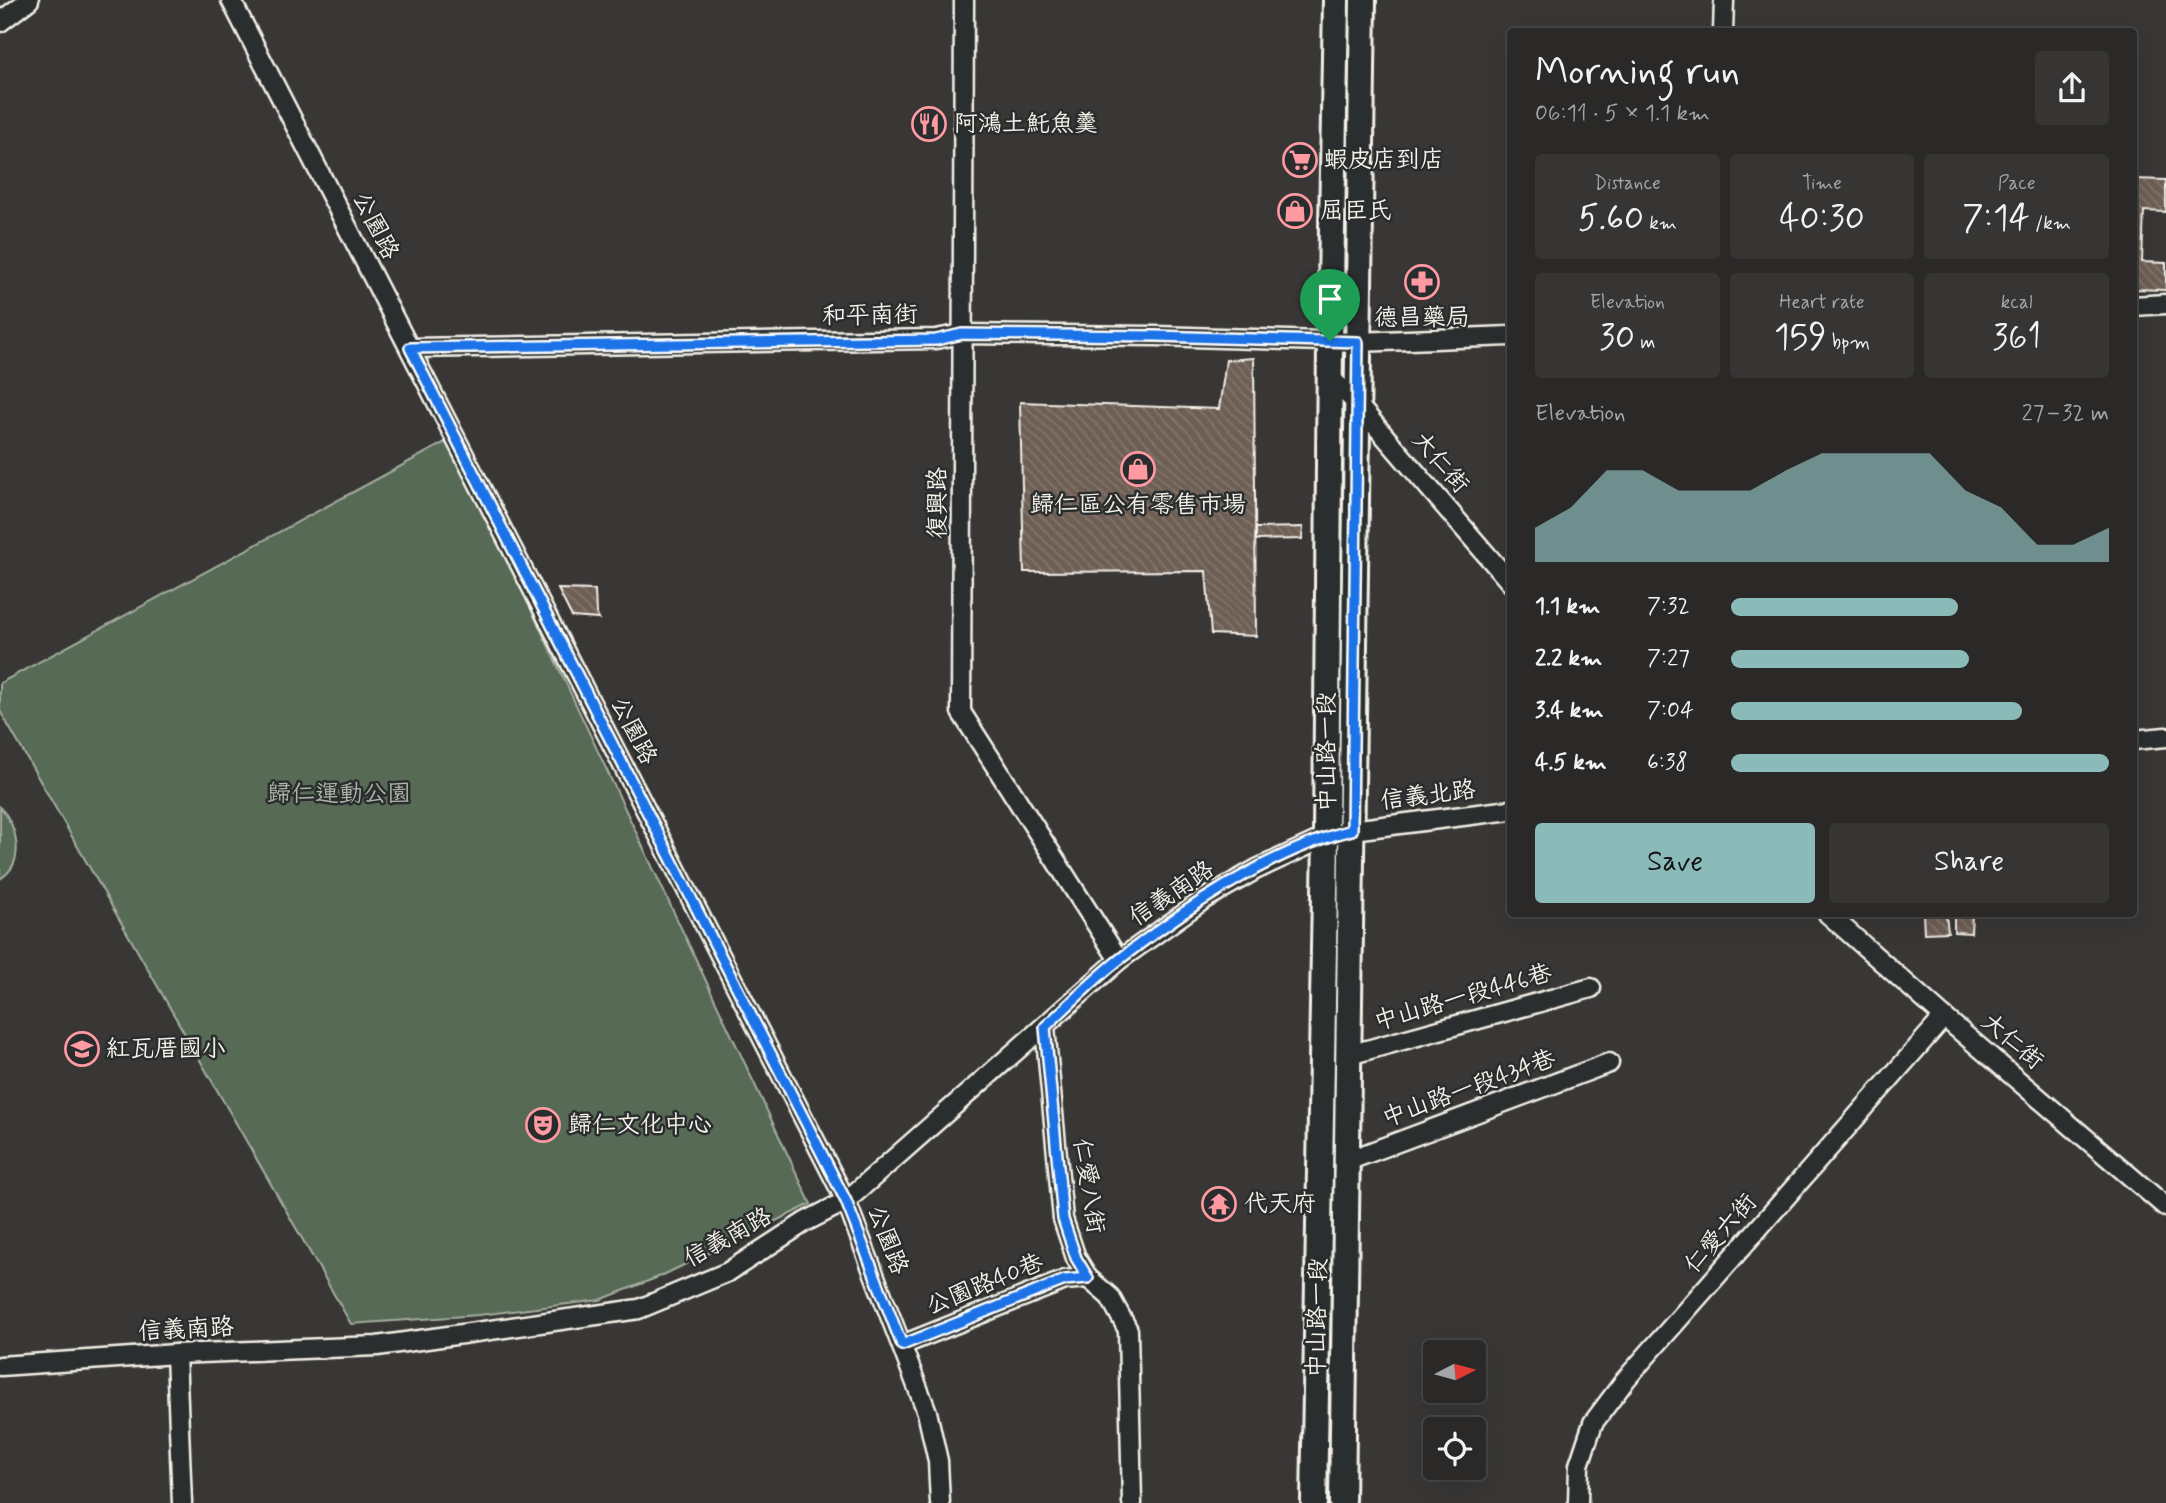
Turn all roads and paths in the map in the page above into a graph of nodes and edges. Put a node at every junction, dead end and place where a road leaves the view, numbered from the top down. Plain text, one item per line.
1 (30, 0) edge
2 (231, 0) edge
3 (964, 0) edge
4 (1336, 0) edge
5 (1363, 0) edge
6 (1724, 0) edge
7 (0, 22) edge
8 (1723, 28) edge
9 (2166, 304) edge
10 (2137, 306) edge
11 (962, 334) junction
12 (1507, 336) edge
13 (1330, 341) junction
14 (1358, 342) junction
15 (410, 348) junction
16 (1331, 377) junction
17 (1357, 404) junction
18 (1507, 579) edge
19 (2166, 737) edge
20 (2137, 740) edge
21 (1507, 810) edge
22 (1352, 830) junction
23 (1326, 836) junction
24 (1831, 917) edge
25 (1119, 960) junction
26 (1591, 988) dead end
27 (1944, 1017) junction
28 (1045, 1027) junction
29 (1349, 1055) junction
30 (1609, 1063) dead end
31 (1347, 1161) junction
32 (846, 1201) junction
33 (2166, 1207) edge
34 (1088, 1278) junction
35 (902, 1345) junction
36 (176, 1354) junction
37 (0, 1366) edge
38 (182, 1503) edge
39 (940, 1503) edge
40 (1132, 1503) edge
41 (1314, 1503) edge
42 (1342, 1503) edge
43 (1578, 1503) edge

1 - 7 street
2 - 15 street, 公園路
3 - 11 street, 復興路
4 - 13 main road, 中山路一段
5 - 14 main road, 中山路一段
6 - 8 street
9 - 10 street
11 - 13 street, 和平南街
11 - 15 street, 和平南街
11 - 25 street, 復興路
12 - 14 street, 和平南街
13 - 14 street, 和平南街
13 - 16 main road, 中山路一段
14 - 17 main road, 中山路一段
15 - 32 street, 公園路
16 - 17 street, 大仁街
16 - 23 main road, 中山路一段
17 - 18 street, 大仁街
17 - 22 main road, 中山路一段
19 - 20 street
21 - 22 street, 信義北路
22 - 23 street, 信義南路
22 - 29 main road, 中山路一段
23 - 25 street, 信義南路
23 - 41 main road, 中山路一段
24 - 27 street, 大仁街
25 - 28 street, 信義南路
26 - 29 street, 中山路一段446巷
27 - 33 street, 大仁街
27 - 43 street, 仁愛六街
28 - 32 street, 信義南路
28 - 34 street, 仁愛八街
29 - 31 main road, 中山路一段
30 - 31 street, 中山路一段434巷
31 - 42 main road, 中山路一段
32 - 35 street, 公園路
32 - 36 street, 信義南路
34 - 35 street, 公園路40巷
34 - 40 street, 仁愛八街
35 - 39 street, 公園路
36 - 37 street, 信義南路
36 - 38 street

